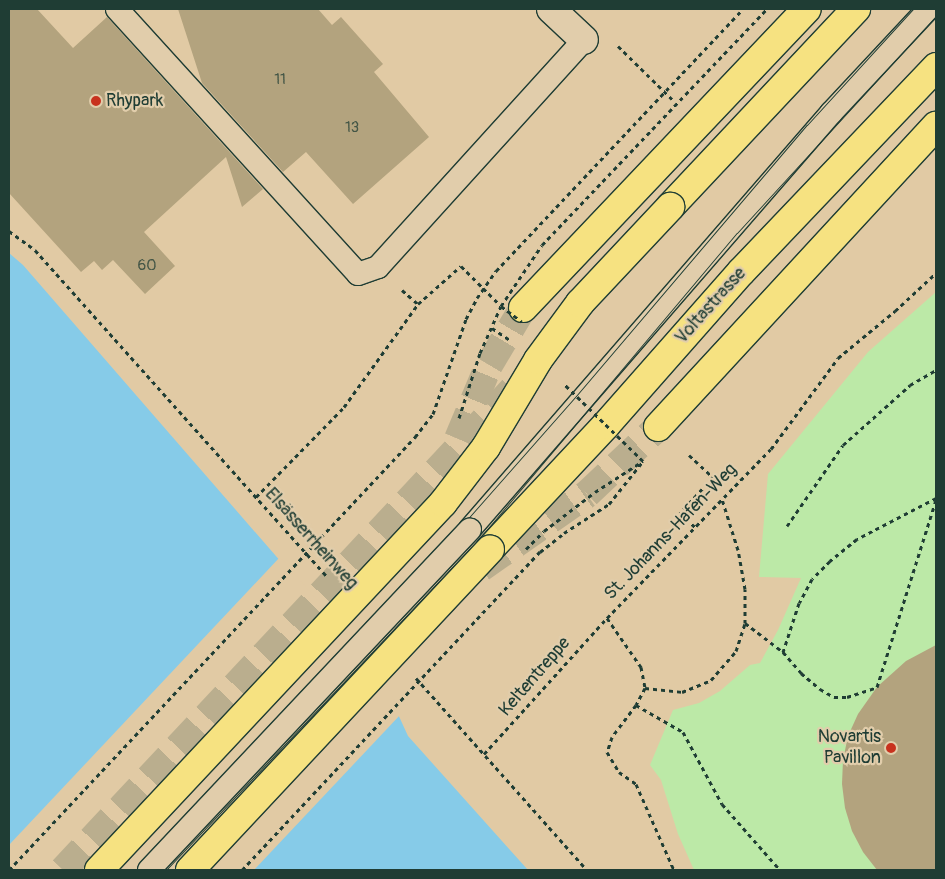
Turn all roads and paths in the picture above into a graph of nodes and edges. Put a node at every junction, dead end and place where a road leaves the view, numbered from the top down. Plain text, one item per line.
1 (117, 9) edge
2 (551, 9) edge
3 (743, 9) edge
4 (767, 9) edge
5 (807, 9) edge
6 (856, 9) edge
7 (928, 9) edge
8 (584, 40) junction
9 (936, 67) edge
10 (665, 92) junction
11 (677, 104) junction
12 (936, 126) edge
13 (9, 231) edge
14 (936, 273) edge
15 (483, 288) junction
16 (523, 308) tunnel mouth
17 (936, 370) edge
18 (559, 380) dead end
19 (582, 401) junction
20 (606, 425) junction
21 (658, 427) tunnel mouth
22 (455, 428) dead end
23 (688, 455) dead end
24 (256, 498) junction
25 (722, 499) junction
26 (936, 499) edge
27 (787, 526) dead end
28 (694, 527) junction
29 (327, 578) dead end
30 (607, 618) junction
31 (745, 623) junction
32 (783, 652) junction
33 (412, 673) dead end
34 (645, 688) junction
35 (636, 705) junction
36 (484, 754) junction
37 (9, 870) edge
38 (99, 870) edge
39 (149, 870) edge
40 (190, 870) edge
41 (242, 870) edge
42 (587, 870) edge
43 (674, 870) edge
44 (780, 870) edge

1 - 8 lane
2 - 8 street
3 - 10 path, bridge
4 - 11 path, bridge
5 - 16 main road
6 - 38 main road, bridge
7 - 19 lane
8 - 10 path
9 - 20 main road, Voltastrasse
10 - 11 path
10 - 15 path, bridge
11 - 22 path, bridge
12 - 21 main road
13 - 24 path, Elsässerrheinweg
14 - 25 path, St. Johanns-Hafen-Weg
15 - 24 path
15 - 37 path, bridge
17 - 27 path
18 - 19 path, bridge
19 - 20 path, bridge
19 - 39 lane, bridge
20 - 40 main road, Voltastrasse, bridge
20 - 41 path, bridge
23 - 28 path
24 - 29 path, Elsässerrheinweg
25 - 28 path, St. Johanns-Hafen-Weg
25 - 31 path
26 - 32 path
26 - 32 path
28 - 30 path, St. Johanns-Hafen-Weg
30 - 34 path, St. Johanns-Hafen-Weg
30 - 36 path, Keltentreppe
31 - 32 path
31 - 34 path
33 - 36 path
34 - 35 path
35 - 43 path
35 - 44 path
36 - 42 path

